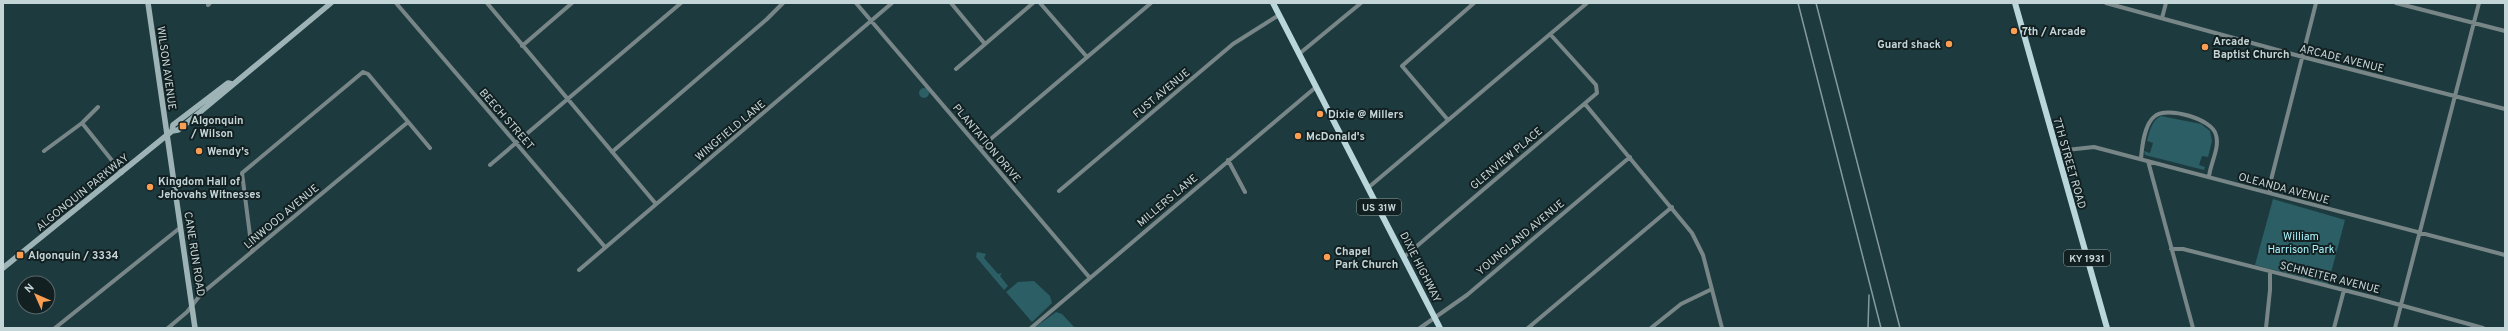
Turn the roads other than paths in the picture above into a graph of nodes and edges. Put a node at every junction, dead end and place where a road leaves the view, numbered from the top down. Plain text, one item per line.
1 (148, 3) edge
2 (331, 3) edge
3 (396, 3) edge
4 (486, 3) edge
5 (572, 3) edge
6 (681, 3) edge
7 (783, 3) edge
8 (856, 3) edge
9 (892, 3) edge
10 (951, 3) edge
11 (1033, 3) edge
12 (1040, 3) edge
13 (1151, 3) edge
14 (1273, 3) edge
15 (1362, 3) edge
16 (1474, 3) edge
17 (1587, 3) edge
18 (2015, 3) edge
19 (2106, 3) edge
20 (2166, 3) edge
21 (2316, 3) edge
22 (2396, 3) edge
23 (2479, 3) edge
24 (1028, 5) edge
25 (1279, 15) junction
26 (2162, 18) junction
27 (871, 21) junction
28 (2474, 23) junction
29 (2505, 31) edge
30 (1550, 34) junction
31 (985, 44) junction
32 (522, 46) junction
33 (1299, 54) junction
34 (1087, 57) junction
35 (2303, 58) junction
36 (956, 69) dead end
37 (1316, 87) junction
38 (2455, 95) junction
39 (568, 100) junction
40 (1585, 104) junction
41 (98, 107) dead end
42 (2505, 109) edge
43 (1448, 120) junction
44 (408, 122) junction
45 (82, 124) junction
46 (167, 136) junction
47 (516, 143) junction
48 (430, 148) dead end
49 (980, 148) junction
50 (44, 151) dead end
51 (2057, 151) junction
52 (612, 152) junction
53 (1630, 157) junction
54 (2141, 159) junction
55 (1228, 160) junction
56 (2148, 161) junction
57 (490, 165) dead end
58 (122, 172) junction
59 (2209, 178) junction
60 (1369, 186) junction
61 (1059, 191) dead end
62 (1244, 192) dead end
63 (2270, 193) junction
64 (656, 204) junction
65 (1672, 207) junction
66 (181, 227) junction
67 (2420, 232) junction
68 (605, 247) junction
69 (2171, 249) junction
70 (252, 251) junction
71 (2505, 255) edge
72 (1404, 257) junction
73 (3, 268) edge
74 (579, 270) dead end
75 (2270, 272) junction
76 (1090, 278) junction
77 (1712, 289) junction
78 (2344, 290) junction
79 (193, 304) junction
80 (2401, 306) junction
81 (1435, 318) junction
82 (2464, 326) edge
83 (55, 328) edge
84 (168, 328) edge
85 (196, 328) edge
86 (1031, 328) edge
87 (1420, 328) edge
88 (1440, 328) edge
89 (1528, 328) edge
90 (1651, 328) edge
91 (1722, 328) edge
92 (2107, 328) edge
93 (2193, 328) edge
94 (2266, 328) edge
95 (2334, 328) edge
96 (2395, 328) edge
97 (2483, 328) edge

1 - 46 main road, WILSON AVENUE
2 - 46 main road, ALGONQUIN PARKWAY
3 - 47 street, BEECH STREET
4 - 32 street
5 - 32 street
6 - 39 street
7 - 52 street
8 - 27 street, PLANTATION DRIVE
9 - 27 street, WINGFIELD LANE
10 - 31 street
11 - 24 street
12 - 34 street
13 - 34 street
14 - 25 main road, DIXIE HIGHWAY / US 31W
15 - 33 street
16 - 43 street
17 - 30 street
18 - 51 main road, 7TH STREET ROAD / KY 1931
19 - 26 street, ARCADE AVENUE
20 - 26 street
21 - 35 street
22 - 28 street
23 - 28 street
24 - 31 street
25 - 33 main road, DIXIE HIGHWAY / US 31W
25 - 61 street, FUST AVENUE
26 - 35 street, ARCADE AVENUE
27 - 49 street, PLANTATION DRIVE
27 - 64 street, WINGFIELD LANE
28 - 29 street
28 - 38 street
30 - 40 street, GLENVIEW PLACE
30 - 43 street
31 - 36 street
32 - 39 street
33 - 37 main road, DIXIE HIGHWAY / US 31W
34 - 49 street
35 - 38 street, ARCADE AVENUE
35 - 63 street
37 - 55 street, MILLERS LANE
37 - 60 main road, DIXIE HIGHWAY / US 31W
38 - 42 street, ARCADE AVENUE
38 - 67 street
39 - 47 street
39 - 52 street
40 - 53 street
40 - 72 street, GLENVIEW PLACE
41 - 45 street
43 - 60 street
44 - 48 street
44 - 70 street, LINWOOD AVENUE
44 - 70 street
45 - 50 street
45 - 58 street
46 - 58 main road, ALGONQUIN PARKWAY
46 - 66 main road, CANE RUN ROAD
47 - 57 street
47 - 68 street, BEECH STREET
49 - 76 street, PLANTATION DRIVE
51 - 54 street, OLEANDA AVENUE
51 - 92 main road, 7TH STREET ROAD / KY 1931
52 - 64 street
53 - 65 street
53 - 81 street, YOUNGLAND AVENUE
54 - 56 street, OLEANDA AVENUE
54 - 59 street
55 - 62 street
55 - 76 street, MILLERS LANE
56 - 59 street, OLEANDA AVENUE
56 - 69 street
58 - 73 main road, ALGONQUIN PARKWAY
59 - 63 street, OLEANDA AVENUE
60 - 72 main road, DIXIE HIGHWAY / US 31W
63 - 67 street, OLEANDA AVENUE
64 - 68 street, WINGFIELD LANE
65 - 77 street
65 - 89 street
66 - 79 main road, CANE RUN ROAD
66 - 83 street
67 - 71 street, OLEANDA AVENUE
67 - 80 street
68 - 74 street, WINGFIELD LANE
69 - 75 street, SCHNEITER AVENUE
69 - 93 street
70 - 79 street, LINWOOD AVENUE
72 - 81 main road, DIXIE HIGHWAY / US 31W
75 - 78 street, SCHNEITER AVENUE
75 - 94 street
76 - 86 street, MILLERS LANE
77 - 90 street
77 - 91 street
78 - 80 street, SCHNEITER AVENUE
78 - 95 street
79 - 84 street, LINWOOD AVENUE
79 - 85 main road, CANE RUN ROAD
80 - 82 street, SCHNEITER AVENUE
80 - 96 street
81 - 87 street, YOUNGLAND AVENUE
81 - 88 main road, DIXIE HIGHWAY / US 31W
82 - 97 street, SCHNEITER AVENUE

